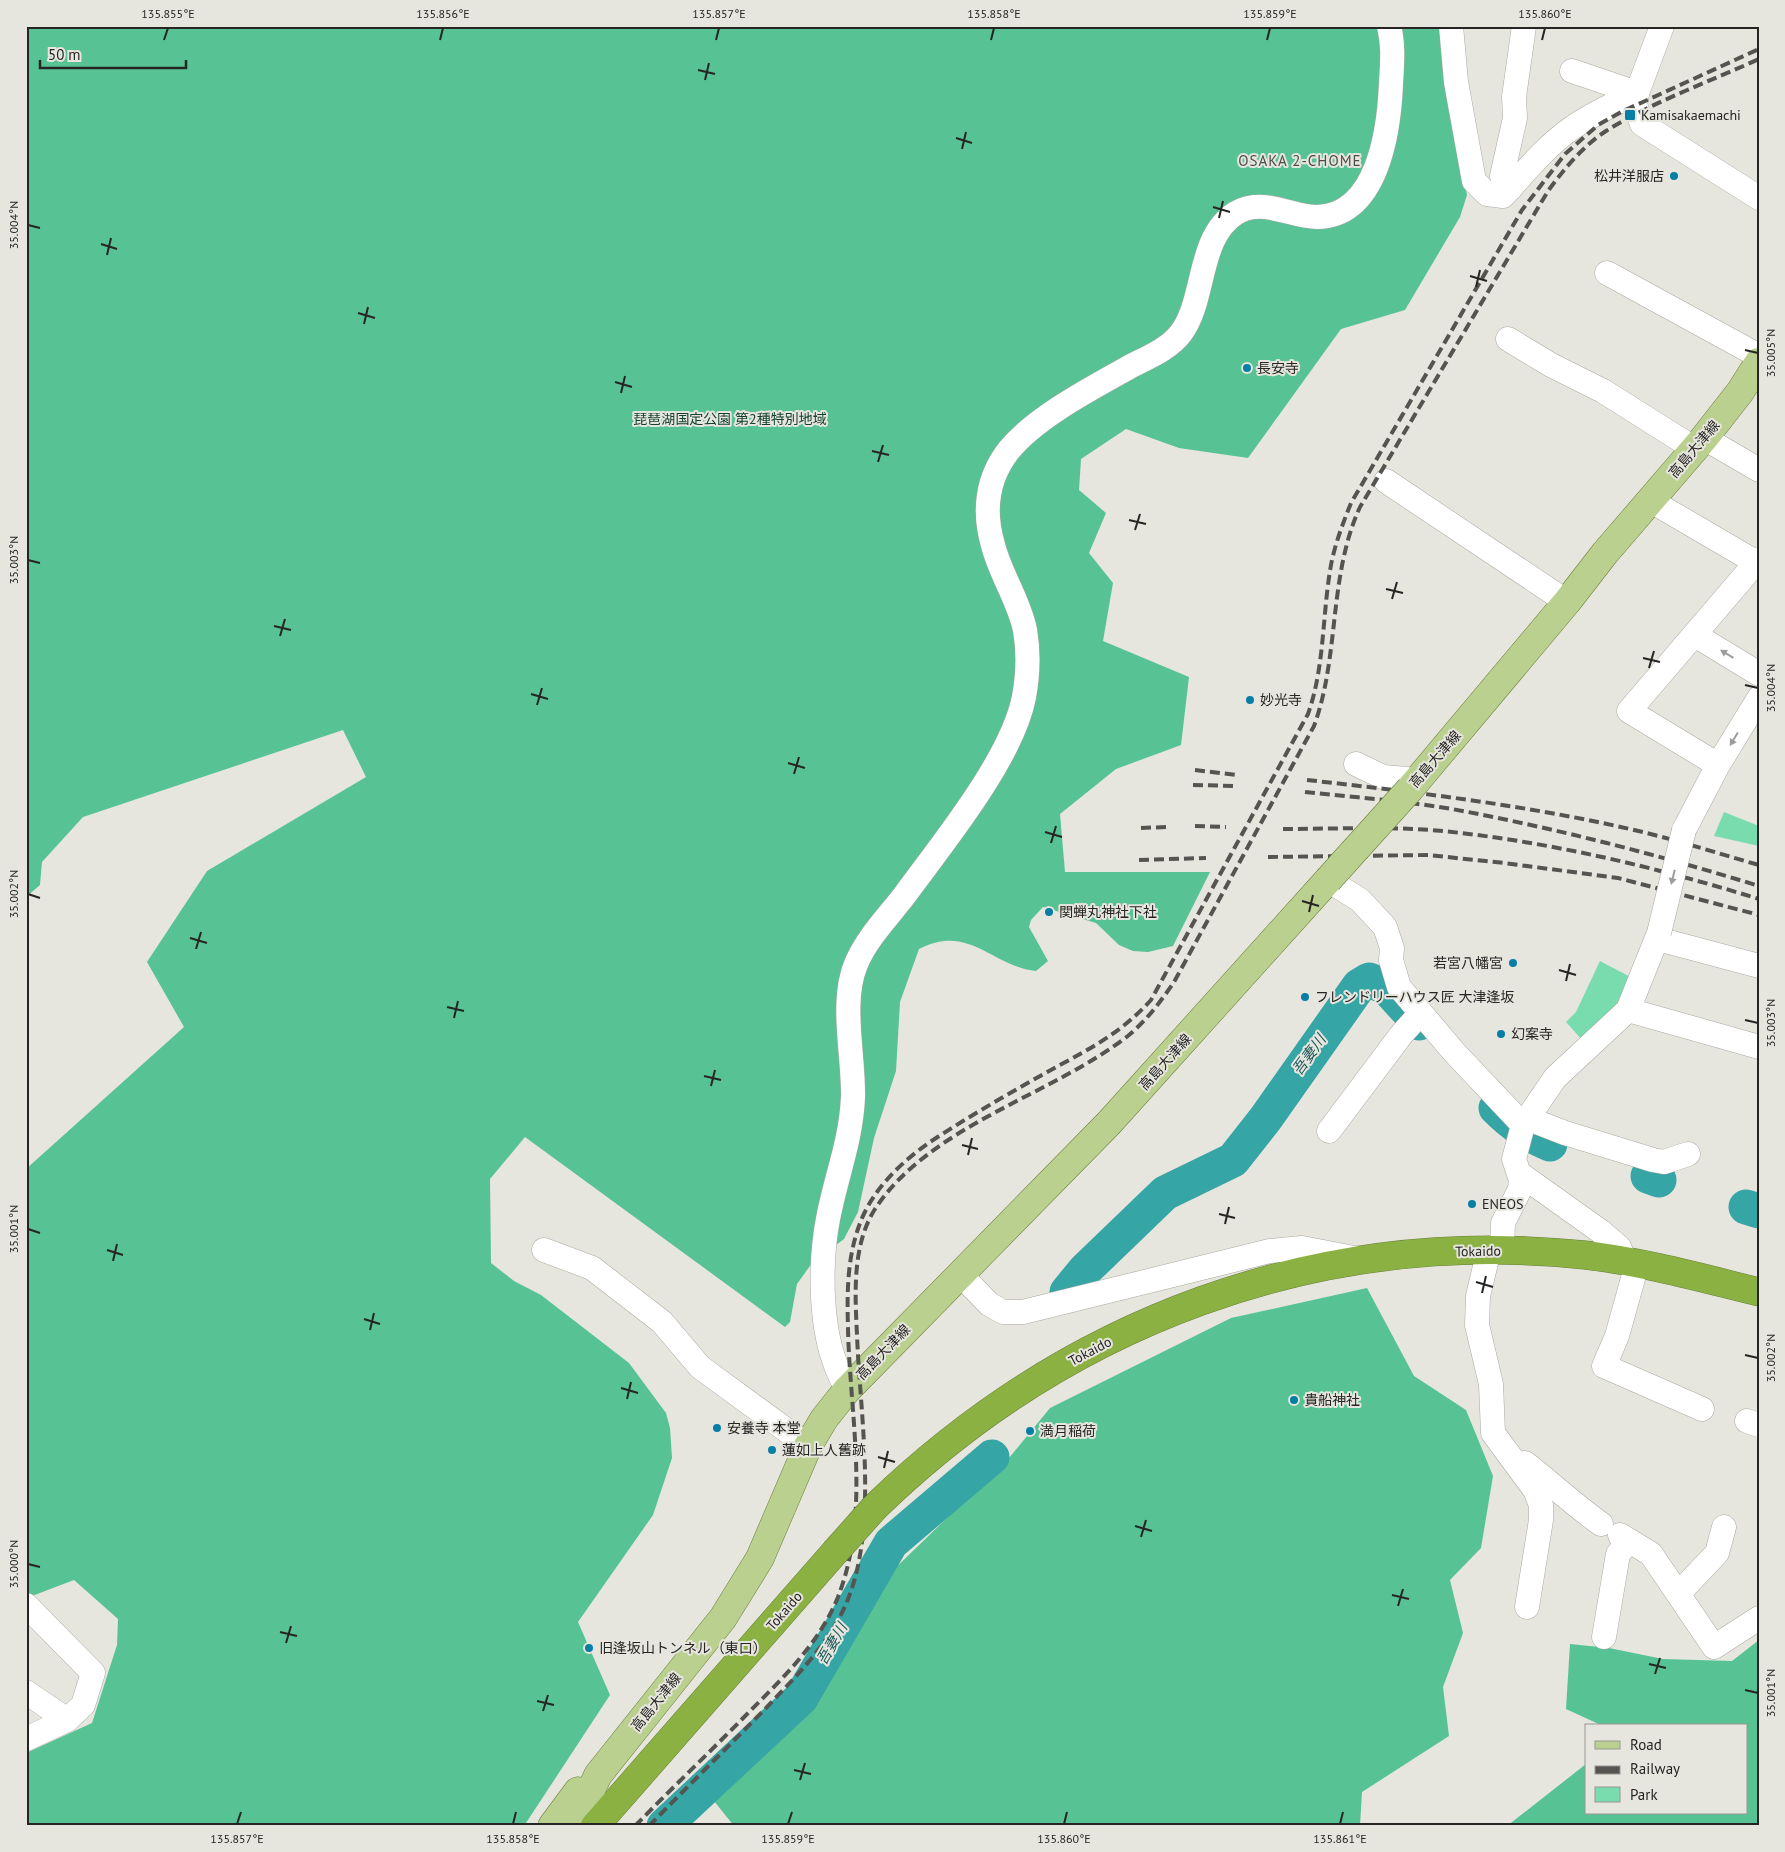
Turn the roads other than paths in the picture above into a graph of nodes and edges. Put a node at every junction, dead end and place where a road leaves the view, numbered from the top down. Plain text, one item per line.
1 (1389, 26) edge
2 (1451, 26) edge
3 (1524, 26) edge
4 (1662, 26) edge
5 (1572, 71) dead end
6 (1637, 93) junction
7 (1510, 188) junction
8 (1759, 198) edge
9 (1607, 273) dead end
10 (1508, 339) dead end
11 (1759, 356) edge
12 (1759, 362) edge
13 (1699, 443) junction
14 (1759, 470) edge
15 (1386, 481) dead end
16 (1651, 501) junction
17 (1758, 562) edge
18 (1567, 602) junction
19 (1695, 635) junction
20 (1759, 674) edge
21 (1759, 698) edge
22 (1356, 764) dead end
23 (1718, 765) junction
24 (1413, 784) junction
25 (1328, 880) junction
26 (1658, 936) junction
27 (1759, 966) edge
28 (1628, 1010) junction
29 (1415, 1019) junction
30 (1759, 1047) edge
31 (1523, 1126) junction
32 (1329, 1131) dead end
33 (1688, 1154) dead end
34 (1520, 1174) junction
35 (544, 1250) dead end
36 (1495, 1250) junction
37 (1359, 1259) junction
38 (1631, 1263) junction
39 (960, 1274) junction
40 (1759, 1292) edge
41 (846, 1390) junction
42 (1702, 1409) dead end
43 (808, 1446) junction
44 (1507, 1453) junction
45 (1541, 1505) junction
46 (1724, 1527) dead end
47 (1609, 1533) junction
48 (1679, 1593) junction
49 (26, 1605) edge
50 (1527, 1607) dead end
51 (1759, 1618) edge
52 (1604, 1637) dead end
53 (26, 1692) edge
54 (67, 1720) junction
55 (26, 1739) edge
56 (598, 1775) junction
57 (552, 1826) edge
58 (574, 1826) edge
59 (596, 1826) edge

1 - 41 street
2 - 7 street
3 - 7 street
4 - 6 street
5 - 6 street
6 - 7 street
6 - 8 street
9 - 11 street
10 - 13 street
12 - 13 main road, 高島大津線
13 - 14 street
13 - 16 main road, 高島大津線
15 - 18 street
16 - 17 street
16 - 18 main road, 高島大津線
17 - 19 street
18 - 24 main road, 高島大津線
20 -> 19 street
19 - 23 street
21 -> 23 street
22 - 24 street
23 -> 26 street, bridge
24 - 25 main road, 高島大津線, bridge
25 - 29 street
25 - 39 main road, 高島大津線
26 - 27 street
26 - 28 street
28 - 30 street
28 - 31 street
29 - 31 street
29 - 32 street
31 - 33 street
31 - 34 street
34 - 36 street
34 - 38 street
35 - 43 street
36 - 37 highway, Tokaido
36 - 38 highway, Tokaido
36 - 44 street
37 - 39 street
37 - 59 highway, Tokaido, bridge
38 - 40 highway, Tokaido
38 - 42 street
39 - 41 main road, 高島大津線
41 - 43 main road, 高島大津線
43 - 56 main road, 高島大津線
44 - 45 street
44 - 47 street
45 - 47 street
45 - 50 street
46 - 48 street
47 - 48 street
47 - 52 street
48 - 51 street
49 - 54 street
53 - 54 street
54 - 55 street
56 - 57 main road
56 - 58 main road

